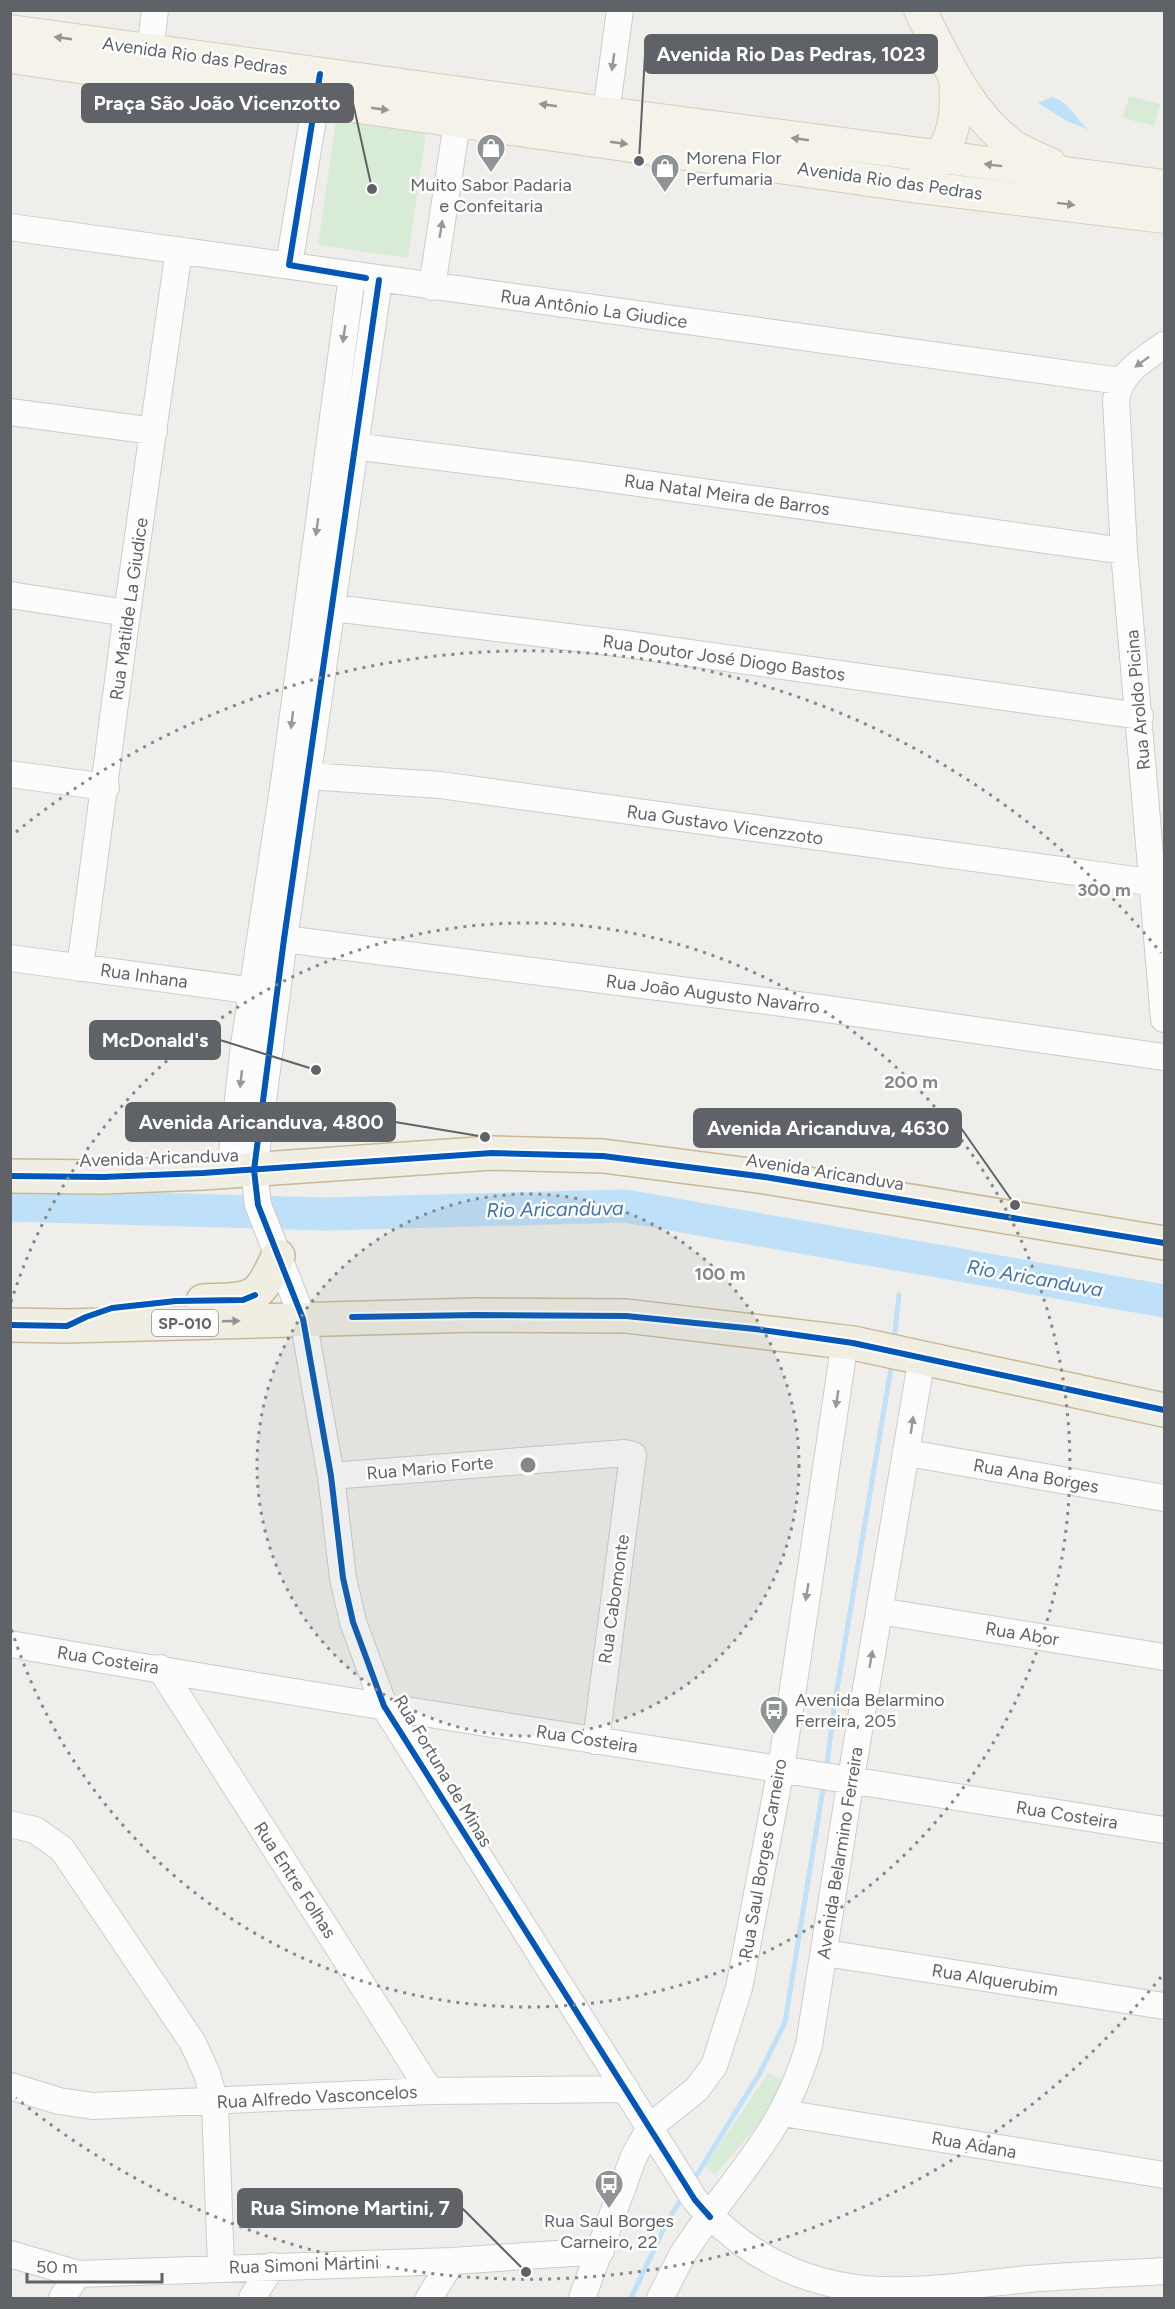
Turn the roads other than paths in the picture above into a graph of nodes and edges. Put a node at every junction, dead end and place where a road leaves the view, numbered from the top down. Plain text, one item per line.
1 (154, 10) edge
2 (620, 10) edge
3 (920, 10) edge
4 (10, 31) edge
5 (10, 57) edge
6 (148, 63) junction
7 (955, 77) junction
8 (318, 87) junction
9 (459, 106) junction
10 (606, 114) junction
11 (939, 158) junction
12 (1072, 175) junction
13 (911, 186) junction
14 (1164, 186) edge
15 (1164, 217) edge
16 (10, 227) edge
17 (179, 250) junction
18 (290, 265) junction
19 (352, 276) junction
20 (379, 280) junction
21 (432, 287) junction
22 (1164, 345) edge
23 (1120, 381) junction
24 (10, 412) edge
25 (154, 431) junction
26 (329, 444) junction
27 (354, 446) junction
28 (1124, 551) junction
29 (10, 595) edge
30 (306, 605) junction
31 (333, 607) junction
32 (127, 613) junction
33 (1140, 716) junction
34 (10, 774) edge
35 (297, 775) junction
36 (106, 787) junction
37 (1159, 883) edge
38 (273, 937) junction
39 (10, 958) edge
40 (80, 968) junction
41 (252, 990) junction
42 (279, 994) junction
43 (1164, 1019) edge
44 (1164, 1057) edge
45 (242, 1170) junction
46 (10, 1176) edge
47 (1164, 1243) edge
48 (278, 1256) junction
49 (303, 1319) junction
50 (10, 1324) edge
51 (67, 1326) junction
52 (849, 1342) junction
53 (917, 1356) junction
54 (1164, 1410) edge
55 (908, 1453) junction
56 (634, 1458) joint
57 (331, 1476) junction
58 (1164, 1498) edge
59 (879, 1611) junction
60 (10, 1644) edge
61 (1164, 1657) edge
62 (160, 1668) junction
63 (384, 1706) junction
64 (596, 1741) junction
65 (788, 1770) junction
66 (841, 1777) junction
67 (10, 1824) edge
68 (1164, 1830) edge
69 (825, 1953) junction
70 (1164, 2006) edge
71 (10, 2086) edge
72 (626, 2089) junction
73 (430, 2091) junction
74 (215, 2102) junction
75 (783, 2114) junction
76 (651, 2126) junction
77 (1164, 2175) edge
78 (703, 2208) junction
79 (601, 2251) junction
80 (10, 2254) edge
81 (452, 2260) junction
82 (272, 2266) junction
83 (221, 2267) junction
84 (1164, 2271) edge
85 (78, 2274) junction
86 (901, 2296) edge
87 (62, 2298) edge
88 (252, 2298) edge
89 (429, 2298) edge
90 (582, 2298) edge
91 (660, 2298) edge

1 - 6 street
2 -> 10 street
3 - 7 main road
6 -> 4 main road, Avenida Rio das Pedras
5 - 6 main road, Avenida Rio das Pedras
6 - 8 main road, Avenida Rio das Pedras
7 - 11 main road
7 - 12 main road
8 - 9 main road, Avenida Rio das Pedras
8 - 18 street
10 -> 9 main road, Avenida Rio das Pedras
9 -> 13 main road, Avenida Rio das Pedras
21 -> 9 street
11 -> 10 main road, Avenida Rio das Pedras
12 -> 11 main road, Avenida Rio das Pedras
11 - 13 main road
12 - 14 main road, Avenida Rio das Pedras
13 -> 15 main road, Avenida Rio das Pedras
16 - 17 street, Rua Antônio La Giudice
17 - 18 street, Rua Antônio La Giudice
17 - 25 street, Rua Matilde La Giudice
18 - 19 street, Rua Antônio La Giudice
19 - 20 street, Rua Antônio La Giudice
19 -> 26 street
20 - 21 street, Rua Antônio La Giudice
20 - 27 street
21 - 23 street, Rua Antônio La Giudice
22 -> 23 street
23 - 28 street, Rua Aroldo Picina
24 - 25 street
25 - 32 street, Rua Matilde La Giudice
26 - 27 street, Rua Natal Meira de Barros
26 -> 30 street
27 - 28 street, Rua Natal Meira de Barros
27 - 31 street
28 - 33 street, Rua Aroldo Picina
29 - 32 street
30 - 31 street, Rua Doutor José Diogo Bastos
30 -> 35 street
31 - 33 street, Rua Doutor José Diogo Bastos
31 - 35 street
32 - 36 street, Rua Matilde La Giudice
33 - 37 street, Rua Aroldo Picina
34 - 36 street
35 - 37 street, Rua Gustavo Vicenzzoto
35 - 38 street
36 - 40 street, Rua Matilde La Giudice
37 - 43 street, Rua Aroldo Picina
38 - 41 street
38 - 42 street
38 - 44 street, Rua João Augusto Navarro
39 - 40 street, Rua Inhana
40 - 41 street, Rua Inhana
41 - 42 street, Rua Inhana
41 -> 45 street
42 - 45 street
45 - 46 highway, Avenida Aricanduva
45 - 47 highway, Avenida Aricanduva
45 - 48 street, Rua Fortuna de Minas
48 - 49 street, Rua Fortuna de Minas
48 - 51 highway
51 -> 49 highway, SP-010
49 - 52 highway, SP-010
49 - 57 street, Rua Fortuna de Minas
50 - 51 highway, SP-010
52 - 53 highway, SP-010
52 -> 65 street, Rua Saul Borges Carneiro
53 - 54 highway, SP-010
55 -> 53 street, Avenida Belarmino Ferreira
55 - 58 street, Rua Ana Borges
55 - 59 street, Avenida Belarmino Ferreira
56 - 57 street, Rua Mario Forte
56 - 64 street, Rua Cabomonte
57 - 63 street, Rua Fortuna de Minas
59 - 61 street, Rua Abor
66 -> 59 street, Avenida Belarmino Ferreira
60 - 62 street, Rua Costeira
62 - 63 street, Rua Costeira
62 - 73 street, Rua Entre Folhas
63 - 64 street, Rua Costeira
63 - 72 street, Rua Fortuna de Minas
64 - 65 street, Rua Costeira
65 - 66 street, Rua Costeira
65 - 76 street, Rua Saul Borges Carneiro
66 - 68 street, Rua Costeira
66 - 69 street, Avenida Belarmino Ferreira
67 - 74 street
69 - 70 street, Rua Alquerubim
69 - 75 street, Avenida Belarmino Ferreira
71 - 74 street, Rua Alfredo Vasconcelos
72 - 73 street, Rua Alfredo Vasconcelos
72 - 76 street, Rua Fortuna de Minas
73 - 74 street, Rua Alfredo Vasconcelos
74 - 83 street
75 - 77 street, Rua Adana
75 - 78 street, Avenida Belarmino Ferreira
76 - 78 street, Rua Fortuna de Minas
76 - 79 street, Rua Saul Borges Carneiro
78 - 86 street, Rua Fortuna de Minas
78 - 91 street, Avenida Belarmino Ferreira
79 - 81 street, Rua Simoni Martini
79 - 90 street, Rua Saul Borges Carneiro
80 - 85 street, Rua Simoni Martini
81 - 82 street, Rua Simoni Martini
81 - 89 street
82 - 83 street, Rua Simoni Martini
82 - 88 street
83 - 85 street, Rua Simoni Martini
84 - 86 street, Rua Fortuna de Minas
85 - 87 street

